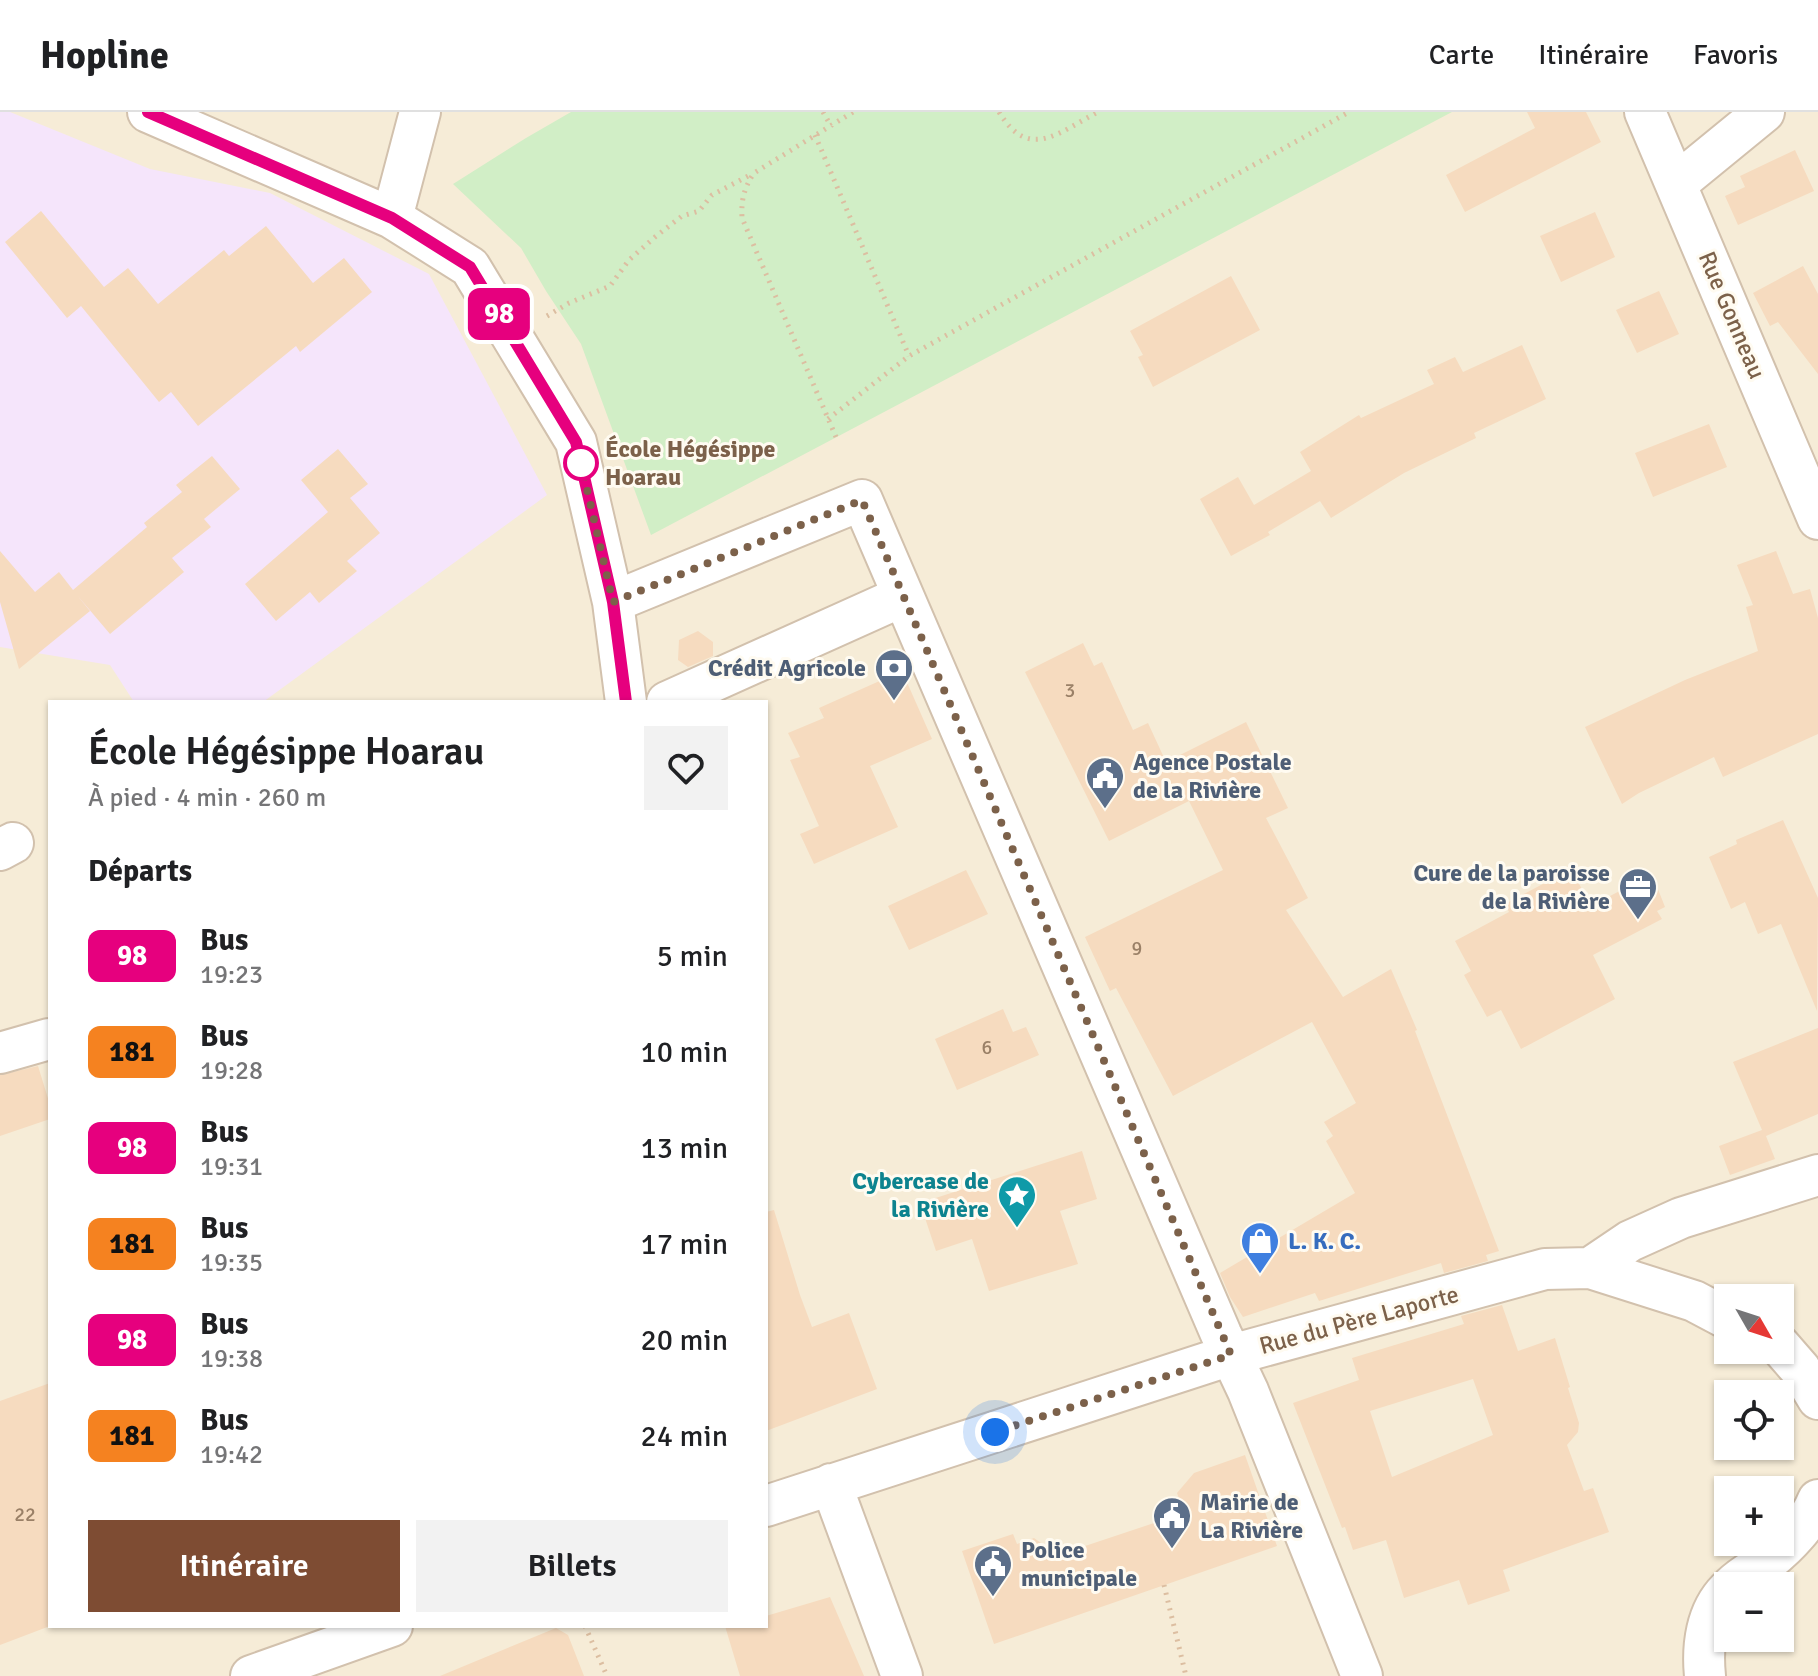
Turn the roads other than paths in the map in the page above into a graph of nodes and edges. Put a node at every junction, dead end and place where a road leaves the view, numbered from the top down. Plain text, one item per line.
1 (148, 112) edge
2 (420, 112) edge
3 (1645, 112) edge
4 (1764, 112) edge
5 (1676, 184) junction
6 (392, 218) junction
7 (1818, 519) edge
8 (903, 596) junction
9 (613, 602) junction
10 (626, 700) edge
11 (671, 700) edge
12 (48, 1039) edge
13 (0, 1053) edge
14 (1818, 1175) edge
15 (1590, 1268) junction
16 (1714, 1312) edge
17 (1231, 1355) junction
18 (1794, 1362) edge
19 (1818, 1399) edge
20 (831, 1484) junction
21 (1818, 1500) edge
22 (768, 1505) edge
23 (1749, 1572) edge
24 (1714, 1611) edge
25 (386, 1628) edge
26 (251, 1676) edge
27 (902, 1676) edge
28 (1362, 1676) edge
29 (1705, 1676) edge

1 - 6 street
2 - 6 street
3 - 5 street, Rue Gonneau
4 - 5 street
5 - 7 street, Rue Gonneau
6 - 9 street
8 - 9 street
8 - 11 street
8 - 17 street
9 - 10 street
12 - 13 street
14 - 15 street
15 - 16 street
15 - 17 street, Rue du Père Laporte
17 - 20 street, Rue du Père Laporte
17 - 28 street
18 - 19 street
20 - 22 street, Rue du Père Laporte
20 - 27 street
21 - 23 street
24 - 29 street
25 - 26 street

